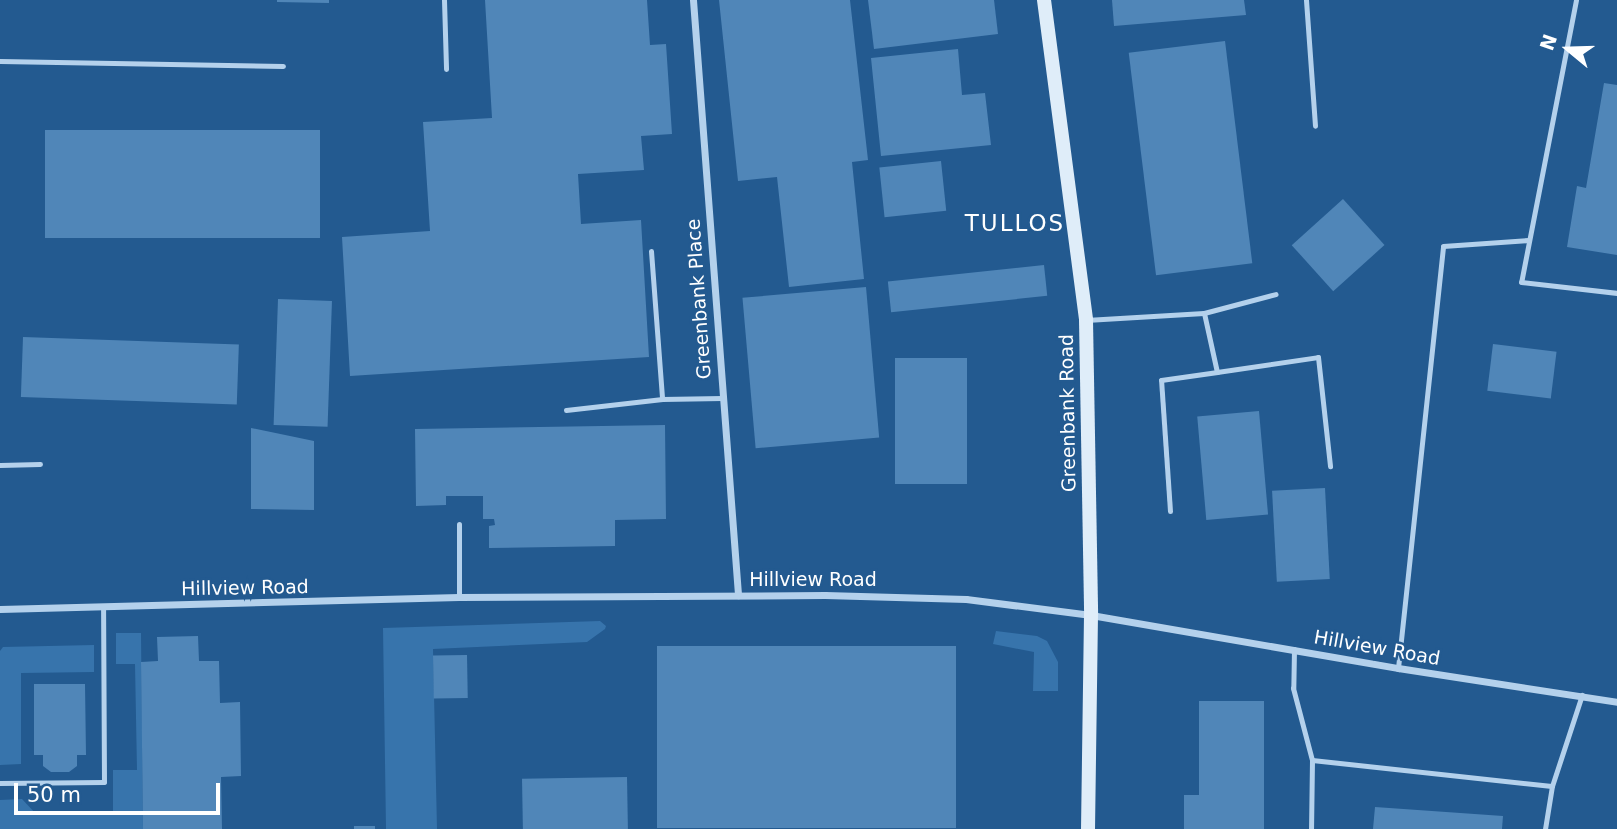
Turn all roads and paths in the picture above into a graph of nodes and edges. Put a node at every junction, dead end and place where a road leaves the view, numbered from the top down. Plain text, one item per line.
1 (444, 0) edge
2 (693, 0) edge
3 (1044, 0) edge
4 (1306, 0) edge
5 (1576, 0) edge
6 (0, 61) edge
7 (283, 66) dead end
8 (446, 69) dead end
9 (1315, 126) dead end
10 (1529, 240) junction
11 (651, 251) dead end
12 (1617, 293) edge
13 (1276, 294) dead end
14 (1204, 313) junction
15 (1086, 320) junction
16 (1217, 372) junction
17 (722, 398) junction
18 (662, 399) junction
19 (566, 410) dead end
20 (40, 464) dead end
21 (0, 465) edge
22 (1330, 466) dead end
23 (1170, 511) dead end
24 (459, 524) dead end
25 (738, 595) junction
26 (459, 597) junction
27 (103, 607) junction
28 (0, 610) edge
29 (1091, 615) junction
30 (1294, 649) junction
31 (1398, 668) junction
32 (1582, 695) junction
33 (1617, 702) edge
34 (1312, 760) junction
35 (0, 783) edge
36 (1552, 786) junction
37 (1088, 829) edge
38 (1311, 829) edge
39 (1545, 829) edge

1 - 8 lane
2 - 17 street, Greenbank Place
3 - 15 street, Greenbank Road
4 - 9 lane
5 - 10 lane
6 - 7 lane
10 - 12 lane
10 - 31 lane
11 - 18 lane
13 - 14 lane
14 - 15 lane
14 - 16 lane
15 - 29 street, Greenbank Road
16 - 22 lane
16 - 23 lane
17 - 18 lane
17 - 25 street, Greenbank Place
18 - 19 lane
20 - 21 lane
24 - 26 lane
25 - 26 street, Hillview Road
25 - 29 street, Hillview Road
26 - 27 street, Hillview Road
27 - 28 street, Hillview Road
27 - 35 lane
29 - 30 street, Hillview Road
29 - 37 street, Greenbank Road
30 - 31 street, Hillview Road
30 - 34 lane
31 - 32 street, Hillview Road
32 - 33 street, Hillview Road
32 - 36 lane
34 - 36 lane
34 - 38 lane
36 - 39 lane

